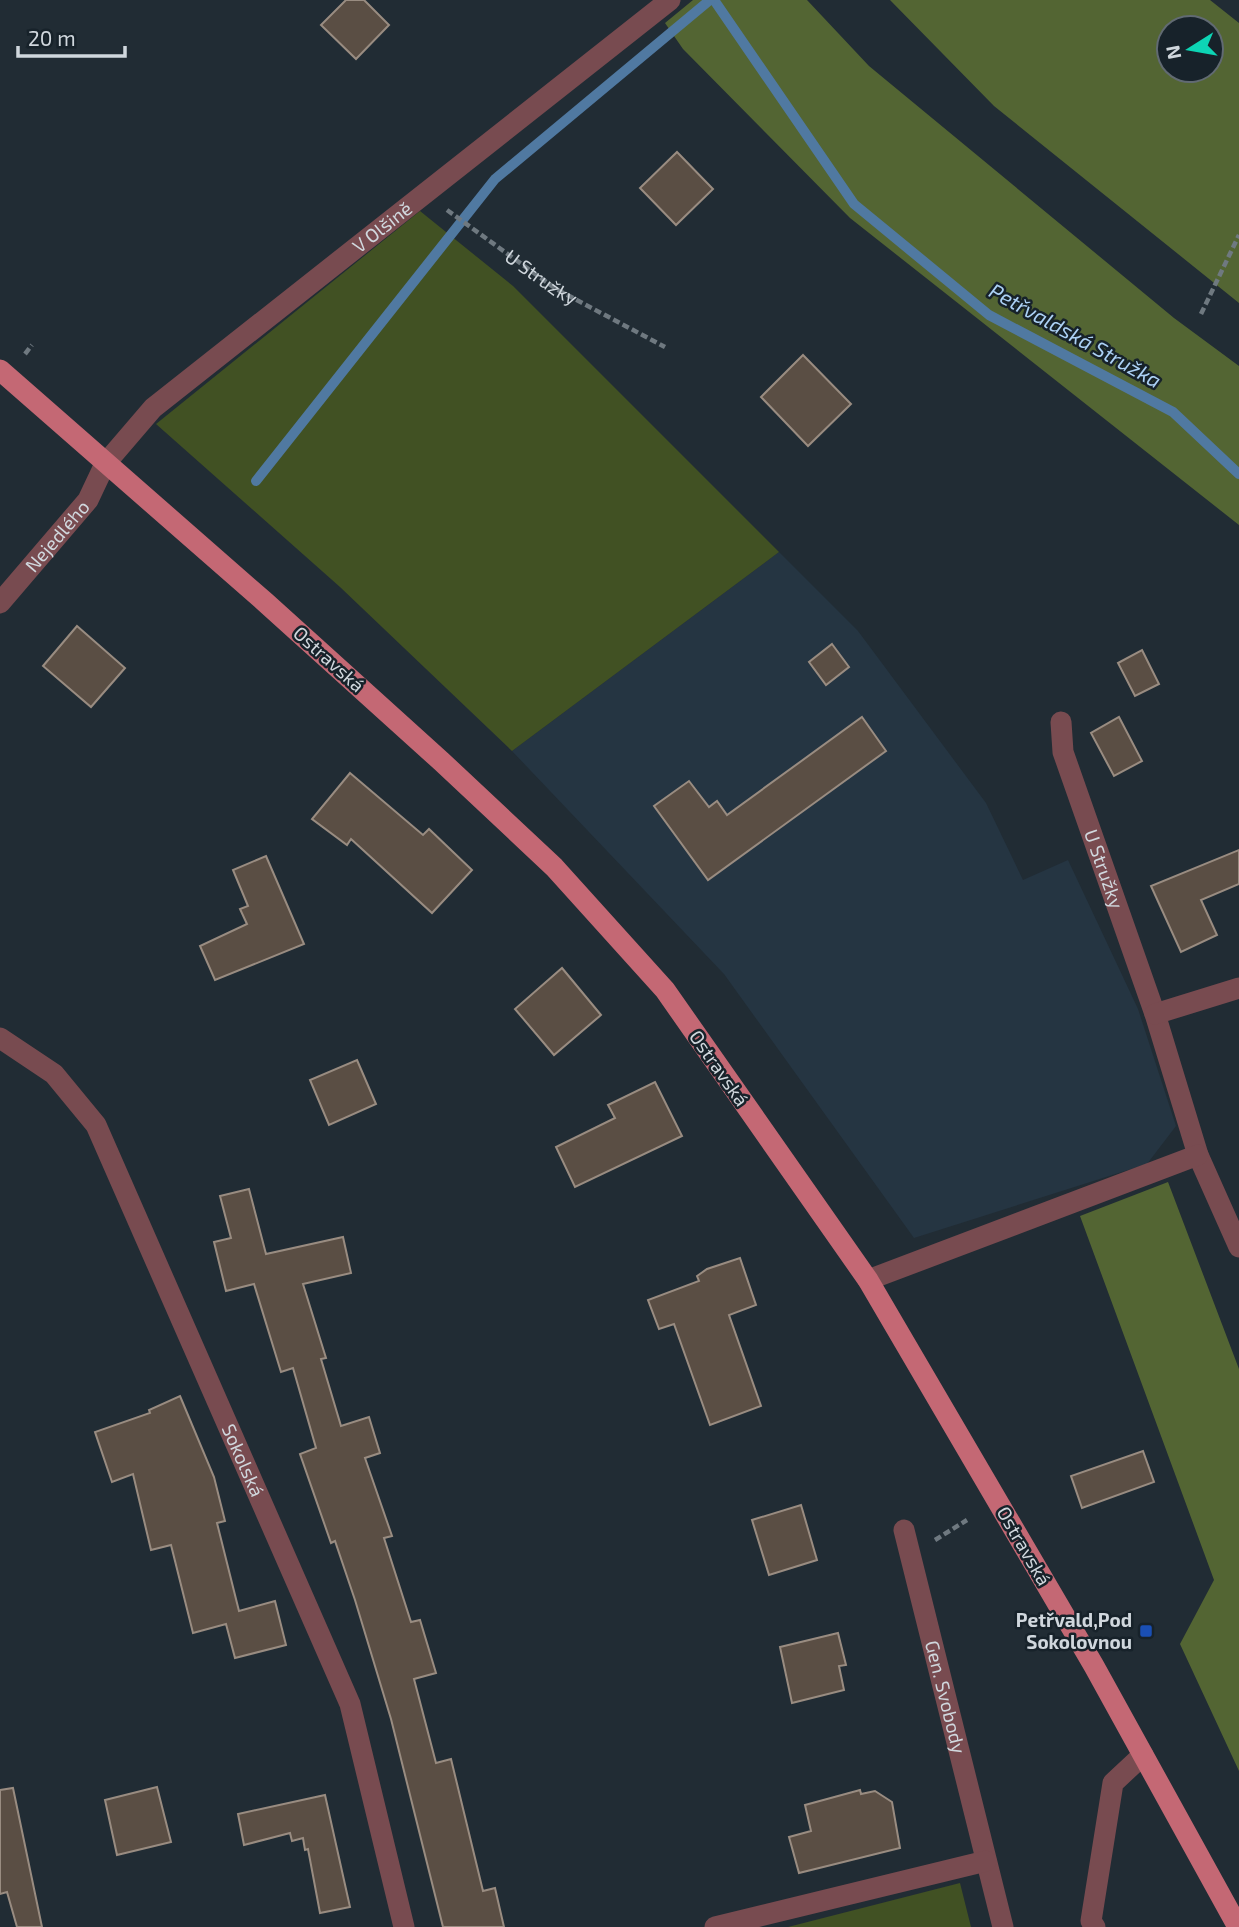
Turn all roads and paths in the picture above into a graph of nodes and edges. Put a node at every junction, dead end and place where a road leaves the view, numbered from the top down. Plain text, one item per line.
1 (670, 0) edge
2 (425, 192) junction
3 (1239, 235) edge
4 (1201, 314) dead end
5 (665, 347) dead end
6 (0, 370) edge
7 (105, 464) junction
8 (0, 603) edge
9 (1061, 722) dead end
10 (1239, 988) edge
11 (1155, 1014) junction
12 (0, 1038) edge
13 (1198, 1155) junction
14 (1239, 1247) edge
15 (868, 1280) junction
16 (904, 1530) dead end
17 (1143, 1755) junction
18 (986, 1861) junction
19 (720, 1926) edge
20 (404, 1927) edge
21 (1003, 1927) edge
22 (1095, 1927) edge
23 (1238, 1927) edge

1 - 2 street, V Olšině
2 - 5 path, U Stružky
2 - 7 street, V Olšině
3 - 4 path
6 - 7 main road, Ostravská
7 - 8 street, Nejedlého
7 - 15 main road, Ostravská
9 - 11 street, U Stružky
10 - 11 street
11 - 13 street, U Stružky
12 - 20 street, Sokolská
13 - 14 street, U Stružky
13 - 15 street
15 - 17 main road, Ostravská
16 - 18 street, Gen. Svobody
17 - 22 street
17 - 23 main road, Ostravská
18 - 19 street
18 - 21 street, Gen. Svobody

